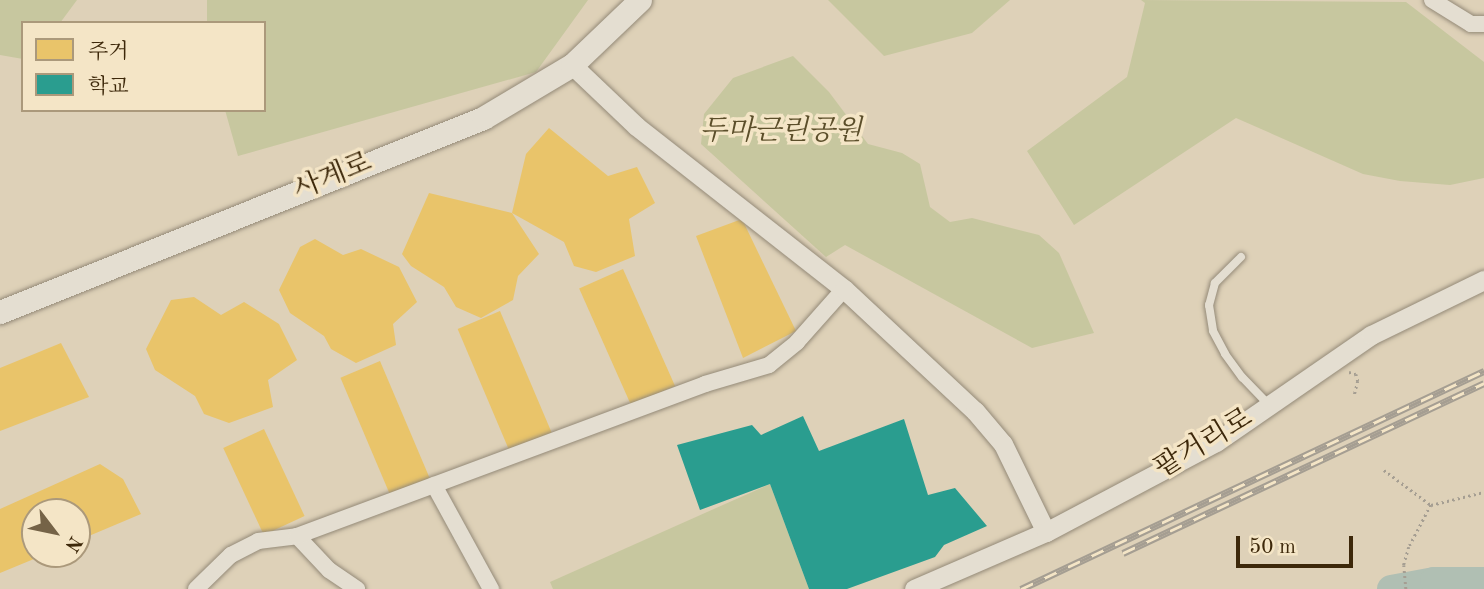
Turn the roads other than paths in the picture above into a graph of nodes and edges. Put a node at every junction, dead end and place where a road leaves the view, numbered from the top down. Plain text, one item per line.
1 (640, 0) edge
2 (1432, 0) edge
3 (1484, 24) edge
4 (572, 65) junction
5 (1241, 257) dead end
6 (1484, 281) edge
7 (844, 289) junction
8 (0, 312) edge
9 (1268, 404) junction
10 (434, 485) junction
11 (1046, 532) junction
12 (298, 536) junction
13 (195, 589) edge
14 (357, 589) edge
15 (491, 589) edge
16 (914, 589) edge

1 - 4 main road, 사계로
2 - 3 street
4 - 7 street
4 - 8 main road, 사계로
5 - 9 lane
6 - 9 street, 팥거리로
7 - 10 street
7 - 11 street
9 - 11 street, 팥거리로
10 - 12 street
10 - 15 street
11 - 16 street, 팥거리로
12 - 13 street
12 - 14 street

